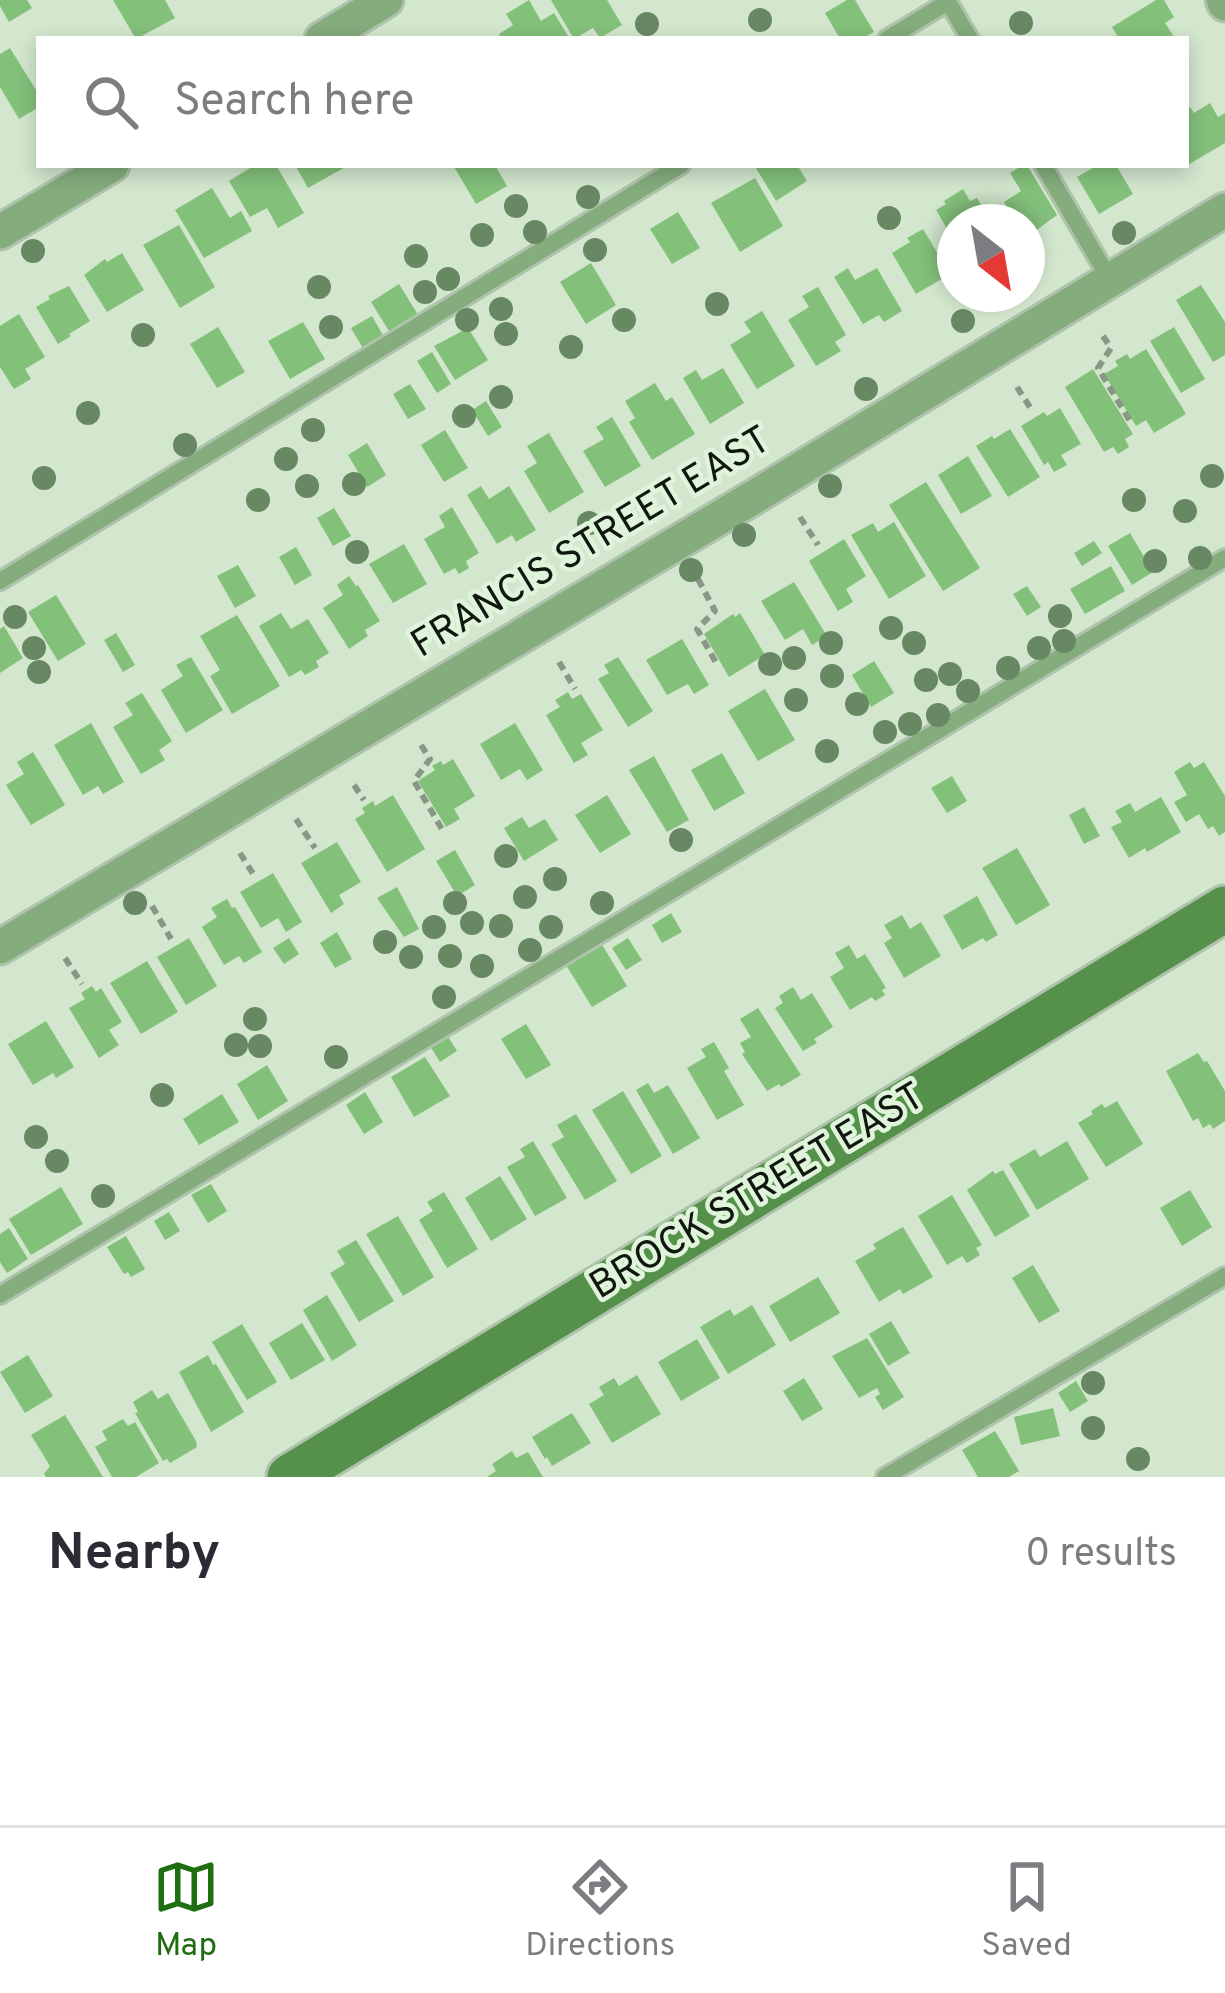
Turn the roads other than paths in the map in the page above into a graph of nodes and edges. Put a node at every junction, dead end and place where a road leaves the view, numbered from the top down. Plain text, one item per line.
1 (386, 0) edge
2 (947, 1) edge
3 (327, 36) edge
4 (892, 36) edge
5 (968, 36) edge
6 (107, 168) edge
7 (676, 168) edge
8 (1045, 168) edge
9 (1225, 210) edge
10 (0, 232) edge
11 (1110, 280) junction
12 (1225, 558) edge
13 (0, 581) edge
14 (1225, 909) edge
15 (0, 947) edge
16 (1225, 1276) edge
17 (0, 1295) edge
18 (290, 1477) edge
19 (885, 1477) edge

1 - 3 street
2 - 4 lane
2 - 5 lane
6 - 10 street
7 - 13 lane
8 - 11 lane
9 - 11 street, FRANCIS STREET EAST
11 - 15 street, FRANCIS STREET EAST
12 - 17 lane
14 - 18 street, BROCK STREET EAST
16 - 19 lane

